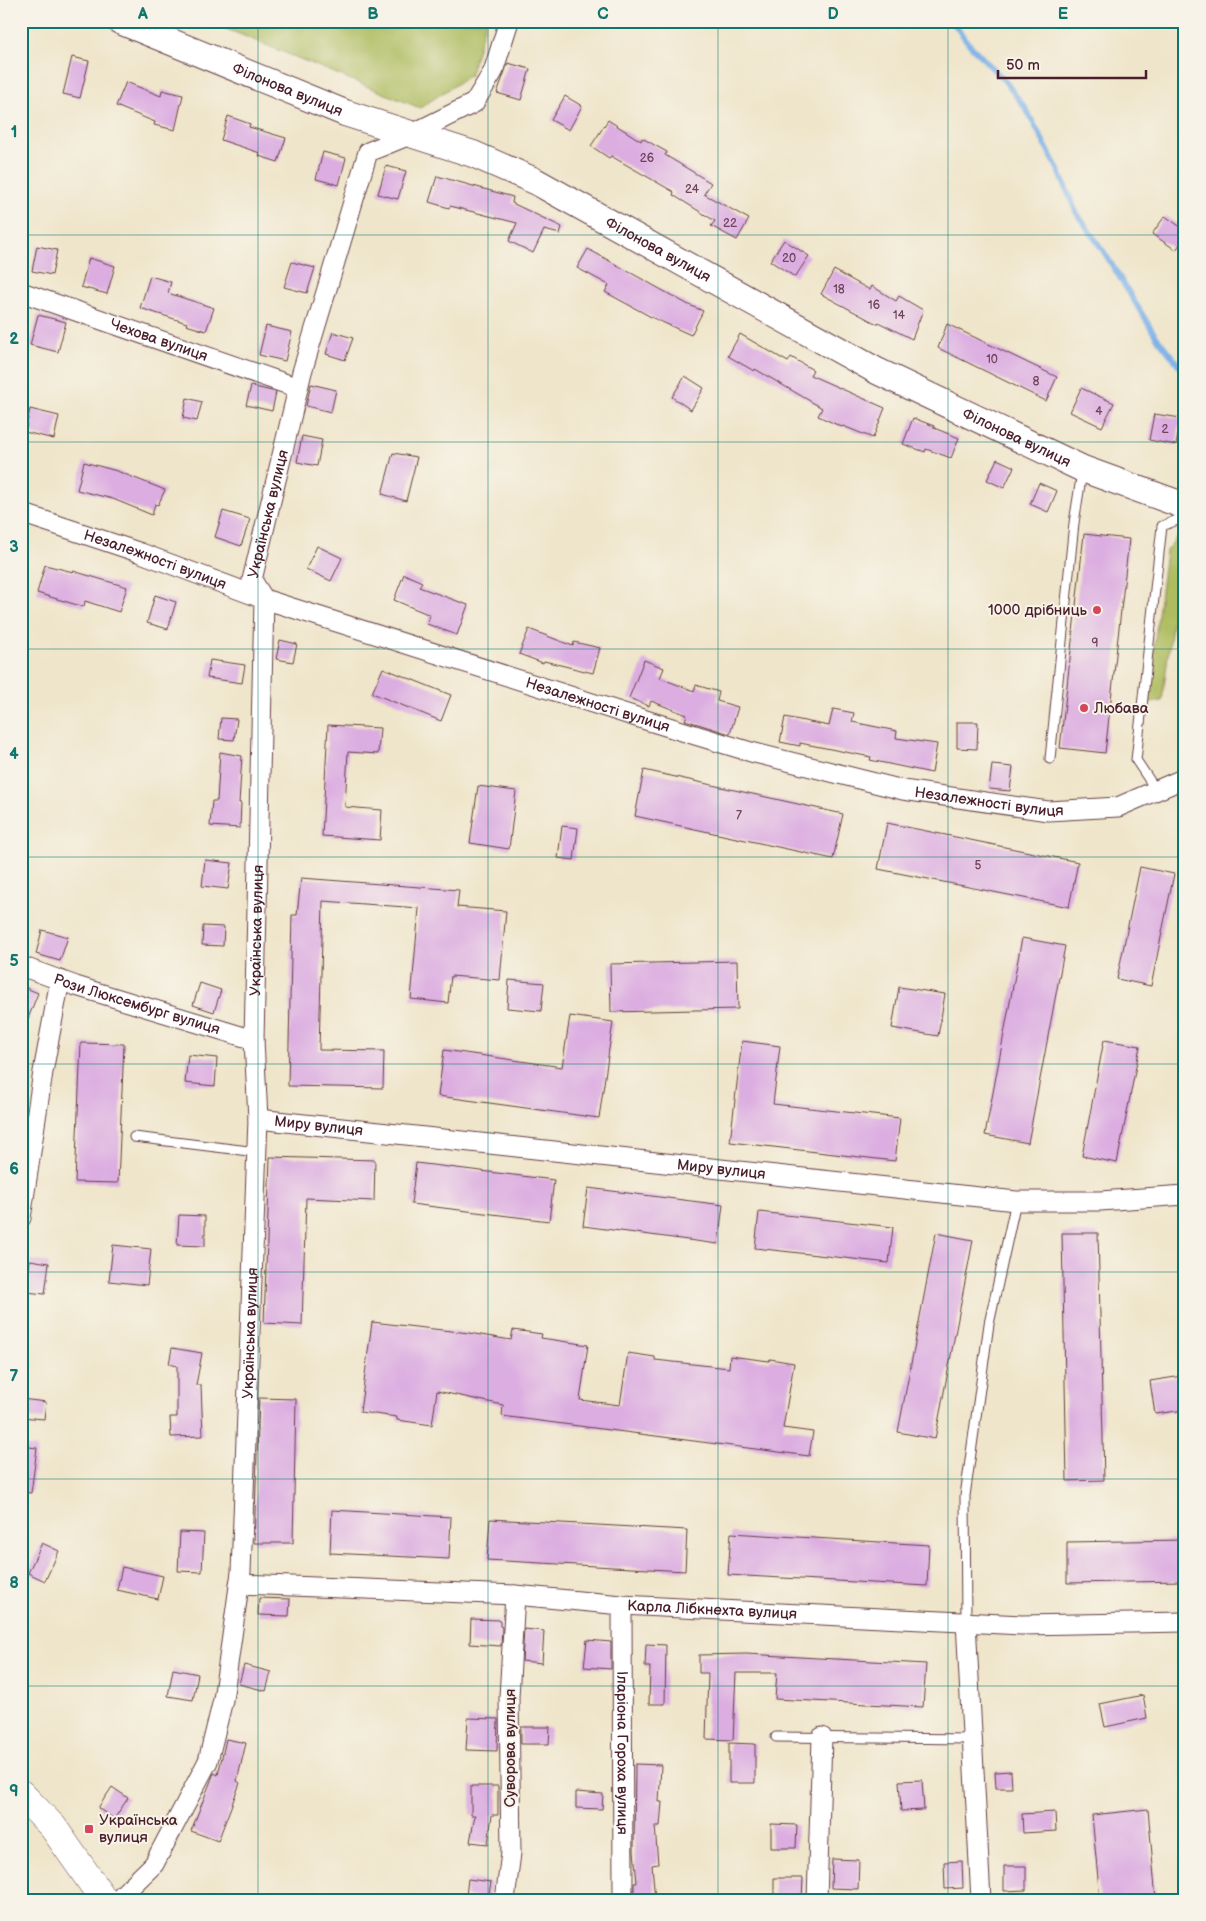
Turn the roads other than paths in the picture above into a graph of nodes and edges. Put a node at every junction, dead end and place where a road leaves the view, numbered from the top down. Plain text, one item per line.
1 (120, 21) edge
2 (509, 21) edge
3 (412, 134) junction
4 (21, 292) edge
5 (298, 388) junction
6 (1083, 469) junction
7 (1185, 506) edge
8 (21, 513) edge
9 (1185, 517) edge
10 (264, 599) junction
11 (1050, 760) dead end
12 (1185, 778) edge
13 (1156, 790) junction
14 (21, 966) edge
15 (60, 980) junction
16 (254, 1040) junction
17 (258, 1119) junction
18 (134, 1137) dead end
19 (257, 1152) junction
20 (1185, 1195) edge
21 (1016, 1201) junction
22 (21, 1218) edge
23 (239, 1584) junction
24 (515, 1595) junction
25 (622, 1605) junction
26 (966, 1622) junction
27 (1185, 1622) edge
28 (776, 1737) dead end
29 (822, 1737) junction
30 (972, 1739) junction
31 (21, 1794) edge
32 (104, 1900) edge
33 (117, 1900) edge
34 (505, 1900) edge
35 (623, 1900) edge
36 (817, 1900) edge
37 (981, 1900) edge

1 - 3 street, Філонова вулиця
2 - 3 street, Українська вулиця
3 - 5 street, Українська вулиця
3 - 6 street, Філонова вулиця
4 - 5 street, Чехова вулиця
5 - 10 street, Українська вулиця
6 - 7 street, Філонова вулиця
6 - 11 lane
8 - 10 street, Незалежності вулиця
9 - 13 lane
10 - 13 street, Незалежності вулиця
10 - 16 street, Українська вулиця
12 - 13 street, Незалежності вулиця
14 - 15 street, Рози Люксембург вулиця
15 - 16 street, Рози Люксембург вулиця
15 - 22 street
16 - 17 street, Українська вулиця
17 - 19 street, Українська вулиця
17 - 21 street, Миру вулиця
18 - 19 lane
19 - 23 street, Українська вулиця
20 - 21 street, Миру вулиця
21 - 26 lane
23 - 24 street, Карла Лібкнехта вулиця
23 - 33 street, Українська вулиця
24 - 25 street, Карла Лібкнехта вулиця
24 - 34 street, Суворова вулиця
25 - 26 street, Карла Лібкнехта вулиця
25 - 35 street, Іларіона Гороха вулиця
26 - 27 street, Карла Лібкнехта вулиця
26 - 30 street
28 - 29 lane
29 - 30 lane
29 - 36 street
30 - 37 street
31 - 32 main road

